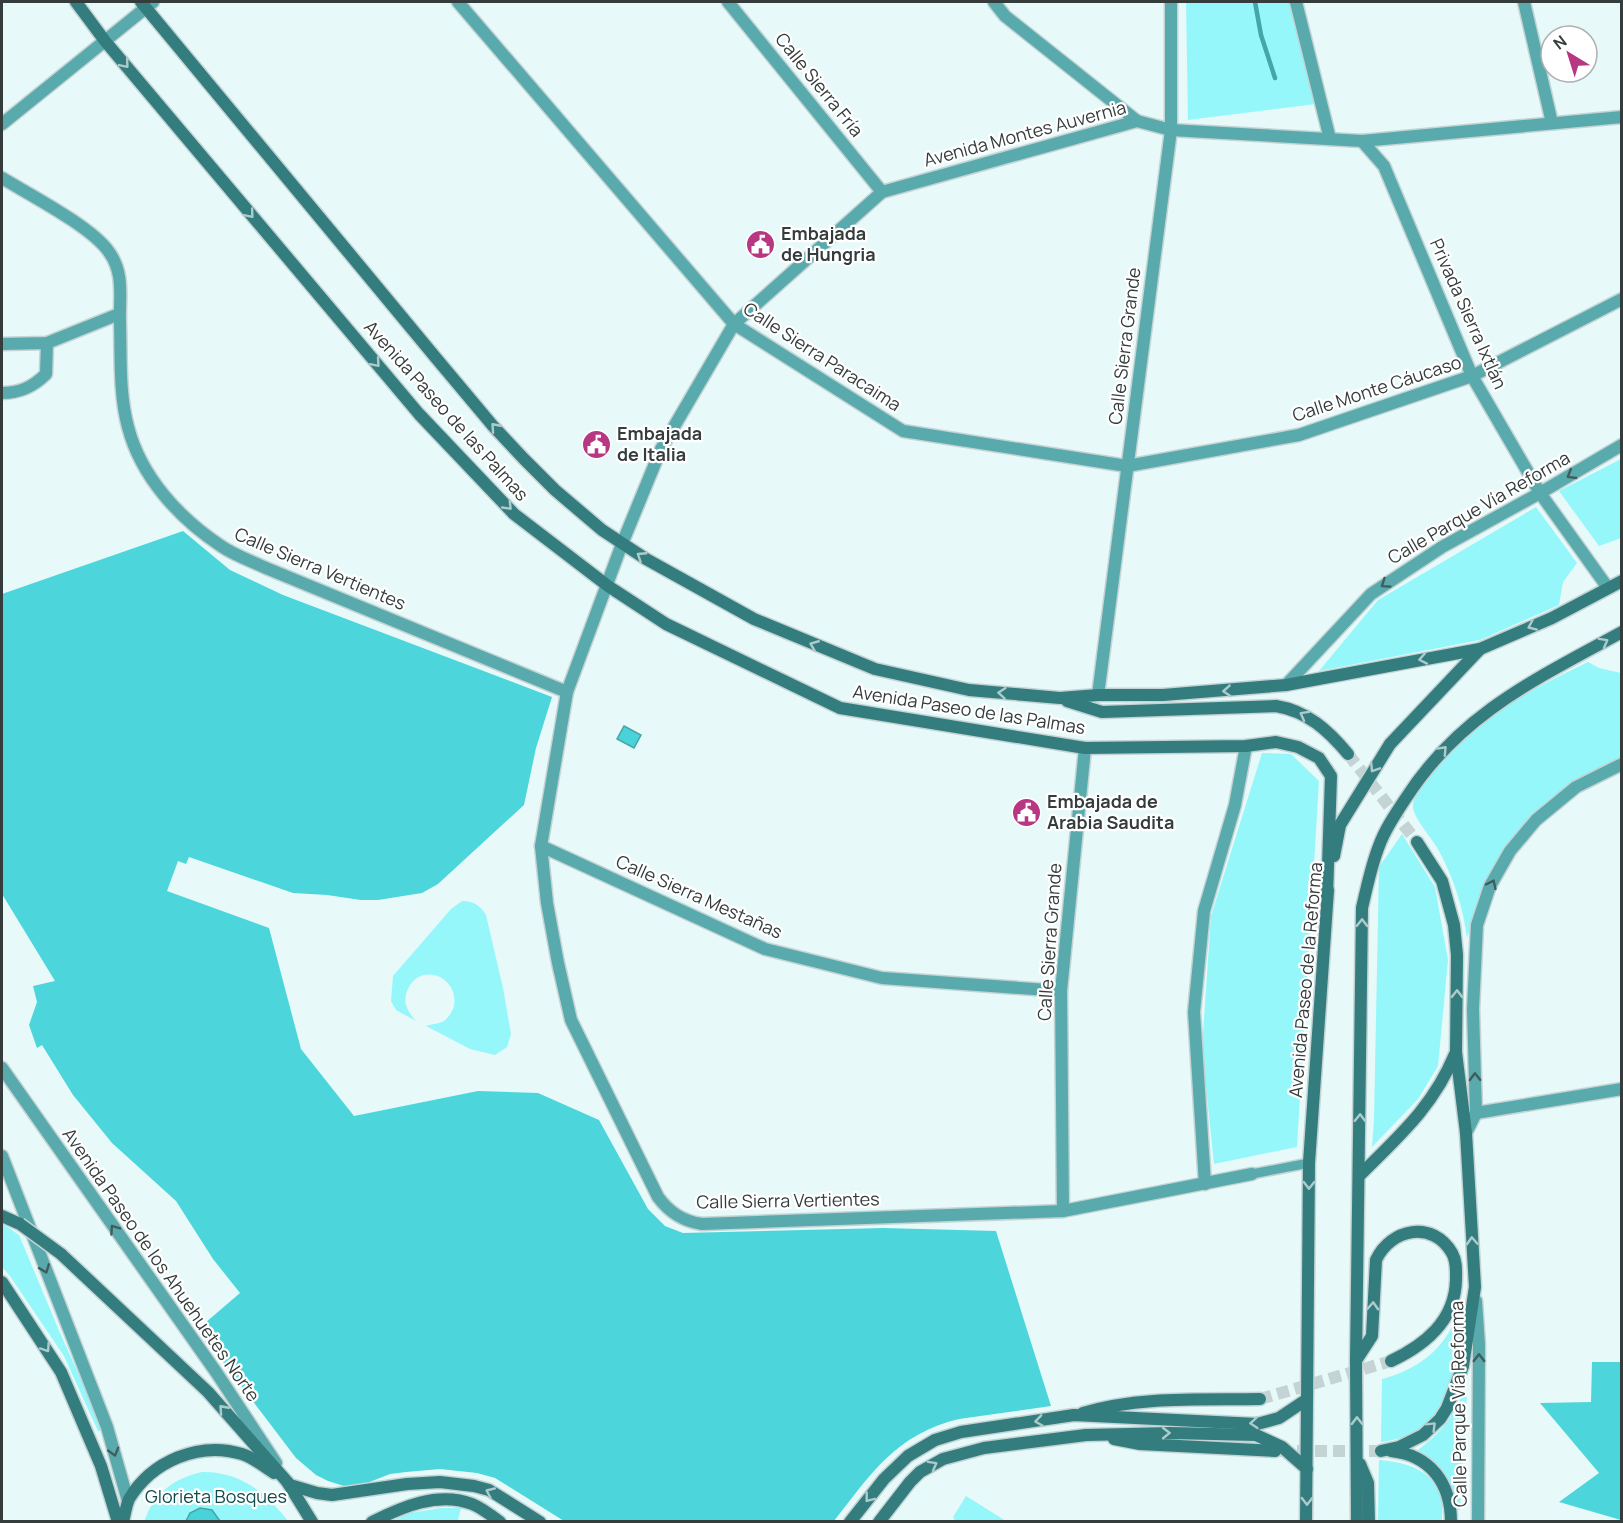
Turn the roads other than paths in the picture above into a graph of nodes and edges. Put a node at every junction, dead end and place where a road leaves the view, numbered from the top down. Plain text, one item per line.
1 (76, 2) edge
2 (458, 2) edge
3 (728, 2) edge
4 (994, 2) edge
5 (1171, 2) edge
6 (1296, 2) edge
7 (1524, 2) edge
8 (147, 3) edge
9 (105, 41) junction
10 (1622, 117) edge
11 (1137, 121) junction
12 (1552, 123) junction
13 (2, 124) edge
14 (1171, 130) junction
15 (1330, 139) junction
16 (1362, 141) junction
17 (2, 178) edge
18 (882, 192) junction
19 (1622, 299) edge
20 (119, 314) junction
21 (734, 324) junction
22 (47, 343) junction
23 (2, 344) edge
24 (1472, 376) junction
25 (2, 393) edge
26 (1622, 445) edge
27 (1127, 466) junction
28 (1540, 493) junction
29 (622, 544) junction
30 (1622, 581) edge
31 (608, 586) junction
32 (1608, 588) junction
33 (1622, 632) edge
34 (1480, 649) junction
35 (1286, 685) junction
36 (567, 692) junction
37 (1098, 695) junction
38 (1060, 699) junction
39 (1246, 746) junction
40 (1084, 748) junction
41 (1348, 754) tunnel mouth
42 (1622, 764) edge
43 (1417, 842) tunnel mouth
44 (541, 846) junction
45 (1327, 896) junction
46 (1061, 991) junction
47 (1456, 1052) junction
48 (2, 1068) edge
49 (1622, 1089) edge
50 (1476, 1113) junction
51 (1466, 1133) junction
52 (2, 1156) edge
53 (1309, 1163) junction
54 (1252, 1174) joint
55 (1359, 1176) junction
56 (1204, 1184) junction
57 (1063, 1211) junction
58 (2, 1216) edge
59 (2, 1282) edge
60 (1475, 1287) junction
61 (1356, 1359) junction
62 (1391, 1361) tunnel mouth
63 (1260, 1398) tunnel mouth
64 (1306, 1400) junction
65 (1074, 1416) junction
66 (1086, 1434) junction
67 (1275, 1451) tunnel mouth
68 (1357, 1456) junction
69 (1307, 1469) junction
70 (290, 1485) junction
71 (128, 1501) junction
72 (118, 1521) edge
73 (123, 1521) edge
74 (312, 1521) edge
75 (372, 1521) edge
76 (500, 1521) edge
77 (540, 1521) edge
78 (850, 1521) edge
79 (879, 1521) edge
80 (1306, 1521) edge
81 (1357, 1521) edge
82 (1369, 1521) edge
83 (1451, 1521) edge
84 (1478, 1521) edge

1 - 9 main road, Avenida Paseo de las Palmas
2 - 21 street, Calle Sierra Paracaima
3 - 18 street, Calle Sierra Fría
4 - 11 street
5 - 14 street, Calle Sierra Grande
6 - 15 street
7 - 12 street
8 - 9 street
29 -> 8 main road, Avenida Paseo de las Palmas
9 - 13 street
9 -> 31 main road, Avenida Paseo de las Palmas
10 - 12 street, Avenida Montes Auvernia
11 - 14 street, Avenida Montes Auvernia
11 - 18 street, Avenida Montes Auvernia
12 - 16 street, Avenida Montes Auvernia
14 - 15 street, Avenida Montes Auvernia
14 - 27 street, Calle Sierra Grande
15 - 16 street, Avenida Montes Auvernia
16 - 24 street, Privada Sierra Ixtlán
17 - 20 street, Calle Sierra Vertientes
18 - 21 street, Avenida Montes Auvernia
19 - 24 street, Calle Monte Cáucaso
20 - 22 street
20 - 36 street, Calle Sierra Vertientes
21 - 27 street, Calle Sierra Paracaima
21 - 29 street, Avenida Montes Auvernia
22 - 23 street
22 - 25 street
24 - 27 street, Calle Monte Cáucaso
24 - 28 street, Privada Sierra Ixtlán
26 -> 28 street, Calle Parque Vía Reforma
27 - 37 street, Calle Sierra Grande
28 - 32 street, Privada Sierra Ixtlán
28 -> 35 street, Calle Parque Vía Reforma
29 - 31 street, Avenida Montes Auvernia
38 -> 29 main road, Avenida Paseo de las Palmas
30 - 32 main road, Avenida Paseo de la Reforma
31 - 36 street, Calle Sierra Vertientes
31 - 40 main road, Avenida Paseo de las Palmas
32 -> 34 main road, Avenida Paseo de la Reforma
55 -> 33 main road
34 -> 35 main road, Avenida Paseo de las Palmas
34 -> 45 main road, Avenida Paseo de la Reforma
35 -> 37 main road, Avenida Paseo de las Palmas
36 - 44 street, Calle Sierra Vertientes
37 - 38 main road, Avenida Paseo de las Palmas
41 -> 38 main road
39 - 40 main road, Avenida Paseo de las Palmas
39 - 45 main road, Avenida Paseo de las Palmas
39 - 56 street
40 - 46 street, Calle Sierra Grande
50 -> 42 street
47 -> 43 main road
44 - 46 street, Calle Sierra Mestañas
44 - 57 street, Calle Sierra Vertientes
45 - 53 main road, Avenida Paseo de la Reforma
46 - 57 street, Calle Sierra Grande
47 - 51 main road
47 - 55 main road
70 -> 48 street, Avenida Paseo de los Ahuehuetes Norte
49 - 50 street
50 - 51 street
60 -> 51 main road
52 -> 71 street
53 - 54 street, Calle Sierra Vertientes
53 -> 64 main road, Avenida Paseo de la Reforma
54 - 56 street, Calle Sierra Vertientes
55 - 61 main road
56 - 57 street, Calle Sierra Vertientes
70 -> 58 main road, bridge
59 -> 72 main road
83 -> 60 main road
84 -> 60 street, Calle Parque Vía Reforma
61 -> 62 main road
68 -> 61 main road
63 - 65 main road
64 -> 65 main road
64 - 69 main road, Avenida Paseo de la Reforma
65 -> 78 main road
66 - 67 main road
66 -> 69 main road
79 -> 66 main road
68 - 81 main road
68 - 82 main road
69 -> 80 main road, Avenida Paseo de la Reforma
70 - 71 main road
70 - 74 main road
77 -> 70 main road
71 - 73 main road
75 - 76 main road

